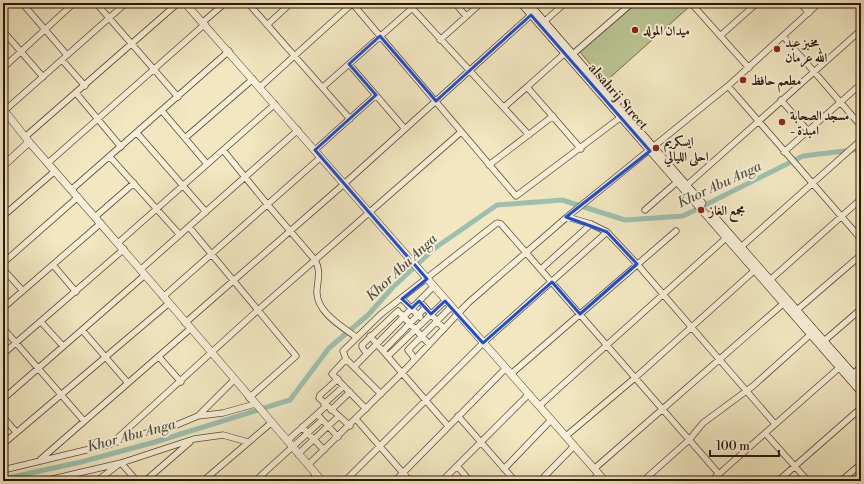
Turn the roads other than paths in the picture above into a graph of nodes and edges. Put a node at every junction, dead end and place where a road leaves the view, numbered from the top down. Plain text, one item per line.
1 (22, 3) edge
2 (96, 3) edge
3 (126, 3) edge
4 (178, 3) edge
5 (185, 3) edge
6 (225, 3) edge
7 (248, 3) edge
8 (292, 3) edge
9 (352, 3) edge
10 (418, 3) edge
11 (455, 3) edge
12 (481, 3) edge
13 (521, 3) edge
14 (528, 3) edge
15 (565, 3) edge
16 (632, 3) edge
17 (691, 3) edge
18 (800, 3) edge
19 (819, 3) edge
20 (71, 4) edge
21 (754, 4) edge
22 (412, 8) junction
23 (809, 13) junction
24 (532, 15) junction
25 (466, 16) junction
26 (109, 18) junction
27 (544, 21) junction
28 (204, 23) junction
29 (267, 25) junction
30 (44, 29) junction
31 (861, 30) edge
32 (3, 31) edge
33 (380, 36) junction
34 (720, 36) junction
35 (784, 37) junction
36 (440, 40) junction
37 (131, 44) junction
38 (229, 51) junction
39 (20, 52) junction
40 (569, 54) junction
41 (294, 56) junction
42 (64, 58) junction
43 (348, 64) junction
44 (3, 68) edge
45 (749, 68) junction
46 (153, 70) junction
47 (469, 71) junction
48 (814, 71) junction
49 (43, 77) junction
50 (253, 79) junction
51 (861, 84) edge
52 (85, 86) junction
53 (728, 86) junction
54 (260, 87) junction
55 (527, 87) junction
56 (323, 88) junction
57 (76, 93) junction
58 (376, 95) junction
59 (178, 97) junction
60 (781, 100) junction
61 (436, 101) junction
62 (841, 102) junction
63 (275, 104) junction
64 (504, 107) junction
65 (4, 111) edge
66 (162, 111) junction
67 (553, 116) junction
68 (621, 117) junction
69 (98, 119) junction
70 (350, 119) junction
71 (758, 121) junction
72 (861, 126) edge
73 (405, 129) junction
74 (298, 130) junction
75 (808, 131) junction
76 (461, 132) junction
77 (137, 133) junction
78 (529, 135) junction
79 (185, 138) junction
80 (27, 140) junction
81 (861, 140) edge
82 (121, 147) junction
83 (581, 149) junction
84 (653, 149) junction
85 (223, 150) junction
86 (315, 150) junction
87 (784, 152) junction
88 (110, 157) junction
89 (321, 157) junction
90 (48, 163) junction
91 (207, 164) junction
92 (489, 165) junction
93 (3, 166) edge
94 (54, 171) junction
95 (246, 176) junction
96 (677, 182) junction
97 (134, 183) junction
98 (812, 183) junction
99 (344, 184) junction
100 (183, 185) junction
101 (687, 185) junction
102 (72, 190) junction
103 (78, 198) junction
104 (861, 199) edge
105 (267, 204) junction
106 (700, 204) junction
107 (156, 208) junction
108 (645, 210) dead end
109 (706, 211) junction
110 (206, 212) junction
111 (370, 213) junction
112 (3, 216) edge
113 (95, 217) junction
114 (568, 217) junction
115 (841, 217) junction
116 (101, 223) junction
117 (591, 224) junction
118 (189, 226) junction
119 (290, 231) junction
120 (676, 231) dead end
121 (607, 232) junction
122 (180, 235) junction
123 (726, 238) junction
124 (861, 239) edge
125 (118, 243) junction
126 (741, 247) junction
127 (124, 249) junction
128 (526, 253) junction
129 (212, 254) junction
130 (861, 255) edge
131 (315, 260) junction
132 (3, 263) edge
133 (637, 264) junction
134 (54, 266) junction
135 (3, 269) edge
136 (541, 269) junction
137 (755, 270) junction
138 (143, 272) junction
139 (427, 279) junction
140 (234, 280) junction
141 (770, 280) junction
142 (552, 282) junction
143 (433, 287) junction
144 (23, 291) junction
145 (76, 292) junction
146 (664, 295) junction
147 (163, 297) junction
148 (402, 299) junction
149 (419, 301) junction
150 (446, 301) junction
151 (784, 303) junction
152 (168, 304) junction
153 (393, 306) junction
154 (451, 307) junction
155 (3, 308) edge
156 (412, 308) junction
157 (425, 308) junction
158 (861, 309) edge
159 (258, 310) junction
160 (398, 310) junction
161 (797, 310) junction
162 (431, 314) junction
163 (580, 314) junction
164 (418, 315) junction
165 (458, 315) junction
166 (404, 317) junction
167 (374, 321) junction
168 (424, 321) junction
169 (437, 321) junction
170 (41, 322) junction
171 (185, 323) junction
172 (410, 324) junction
173 (382, 326) junction
174 (692, 327) junction
175 (3, 328) edge
176 (190, 329) junction
177 (404, 329) junction
178 (444, 329) junction
179 (82, 330) junction
180 (390, 330) junction
181 (416, 330) junction
182 (811, 334) junction
183 (411, 335) junction
184 (370, 336) junction
185 (422, 336) junction
186 (356, 337) junction
187 (396, 337) junction
188 (404, 342) junction
189 (417, 342) junction
190 (824, 342) junction
191 (16, 343) junction
192 (483, 343) junction
193 (376, 344) junction
194 (429, 344) junction
195 (607, 345) junction
196 (63, 346) junction
197 (411, 347) junction
198 (383, 351) junction
199 (211, 353) junction
200 (3, 354) edge
201 (367, 354) junction
202 (105, 356) junction
203 (388, 356) junction
204 (159, 357) junction
205 (346, 359) junction
206 (415, 359) junction
207 (719, 360) junction
208 (354, 367) junction
209 (840, 367) junction
210 (861, 367) edge
211 (39, 368) junction
212 (506, 368) junction
213 (403, 372) junction
214 (512, 374) junction
215 (853, 374) junction
216 (636, 377) junction
217 (338, 379) junction
218 (234, 380) junction
219 (181, 382) junction
220 (128, 383) junction
221 (861, 383) edge
222 (344, 386) junction
223 (328, 388) junction
224 (746, 391) junction
225 (350, 392) junction
226 (861, 392) edge
227 (61, 394) junction
228 (381, 394) junction
229 (529, 394) junction
230 (334, 395) junction
231 (249, 398) junction
232 (3, 399) edge
233 (426, 400) junction
234 (340, 402) junction
235 (327, 406) junction
236 (539, 406) junction
237 (861, 408) edge
238 (259, 409) junction
239 (366, 409) junction
240 (663, 409) junction
241 (317, 414) junction
242 (198, 416) junction
243 (339, 416) junction
244 (458, 416) junction
245 (3, 417) edge
246 (322, 420) junction
247 (356, 420) junction
248 (551, 420) junction
249 (84, 421) junction
250 (271, 423) junction
251 (775, 424) junction
252 (327, 426) junction
253 (350, 426) junction
254 (448, 426) junction
255 (302, 427) junction
256 (16, 432) junction
257 (308, 433) junction
258 (765, 433) junction
259 (566, 436) junction
260 (338, 437) junction
261 (194, 439) junction
262 (314, 439) junction
263 (689, 440) junction
264 (287, 441) junction
265 (248, 442) junction
266 (480, 442) junction
267 (3, 444) edge
268 (111, 444) junction
269 (380, 446) junction
270 (574, 446) junction
271 (324, 450) junction
272 (295, 451) junction
273 (39, 460) junction
274 (121, 463) junction
275 (861, 464) edge
276 (308, 465) junction
277 (457, 466) junction
278 (795, 466) junction
279 (504, 469) junction
280 (3, 470) edge
281 (596, 472) junction
282 (403, 473) junction
283 (719, 474) junction
284 (316, 475) junction
285 (209, 476) junction
286 (44, 481) edge
287 (97, 481) edge
288 (137, 481) edge
289 (145, 481) edge
290 (203, 481) edge
291 (213, 481) edge
292 (254, 481) edge
293 (309, 481) edge
294 (322, 481) edge
295 (345, 481) edge
296 (395, 481) edge
297 (410, 481) edge
298 (442, 481) edge
299 (470, 481) edge
300 (515, 481) edge
301 (540, 481) edge
302 (592, 481) edge
303 (605, 481) edge
304 (643, 481) edge
305 (711, 481) edge
306 (778, 481) edge
307 (808, 481) edge
308 (841, 481) edge

1 - 30 street
2 - 26 street
3 - 26 street
4 - 37 street
5 - 28 street
6 - 28 street
7 - 29 street
8 - 29 street
9 - 33 street
9 - 41 street
10 - 22 street
11 - 25 street
12 - 25 street
13 - 24 street, alsahrij Street
14 - 27 street, alsahrij Street
15 - 27 street
16 - 40 street
17 - 34 street
18 - 23 street
19 - 23 street
20 - 30 street
21 - 34 street
22 - 33 street
22 - 36 street
23 - 35 street
24 - 40 street, alsahrij Street
24 - 47 street
25 - 36 street
26 - 37 street
26 - 42 street
27 - 40 street, alsahrij Street
28 - 38 street
28 - 46 street
29 - 41 street
30 - 39 street
30 - 42 street
31 - 48 street
32 - 39 street
33 - 43 street
33 - 61 street
34 - 45 street
35 - 45 street
35 - 48 street
36 - 47 street
37 - 46 street
37 - 52 street
38 - 50 street
38 - 59 street
39 - 44 street
39 - 49 street
40 - 55 street
40 - 68 street, alsahrij Street
40 - 84 street, alsahrij Street
41 - 54 street
41 - 56 street
42 - 49 street
42 - 52 street
43 - 56 street
43 - 58 street
45 - 53 street
46 - 59 street
46 - 69 street
47 - 61 street
47 - 64 street
48 - 60 street
48 - 62 street
49 - 65 street
50 - 54 street
50 - 79 street
51 - 62 street
52 - 57 street
53 - 71 street
53 - 84 street
54 - 63 street
55 - 64 street
55 - 67 street
56 - 70 street
57 - 69 street
57 - 80 street
58 - 70 street
58 - 73 street
59 - 66 street
60 - 71 street
60 - 75 street
61 - 73 street
61 - 76 street
62 - 72 street
62 - 75 street
63 - 74 street
63 - 85 street
64 - 78 street
65 - 80 street
66 - 77 street
66 - 79 street
67 - 78 street
67 - 83 street
68 - 83 street
68 - 84 street, alsahrij Street
69 - 82 street
69 - 90 street
70 - 86 street
71 - 87 street
71 - 101 street
73 - 99 street
74 - 86 street
74 - 95 street
75 - 87 street
76 - 92 street
76 - 111 street
77 - 82 street
77 - 100 street
78 - 92 street
79 - 91 street
80 - 90 street
80 - 93 street
81 - 98 street
82 - 88 street
83 - 92 street
84 - 96 street, alsahrij Street
84 - 101 street, alsahrij Street
84 - 114 street
85 - 91 street
85 - 95 street
86 - 89 street
87 - 98 street
88 - 97 street
88 - 102 street
89 - 99 street
89 - 105 street
90 - 94 street
91 - 100 street
94 - 102 street
94 - 112 street
95 - 105 street
95 - 110 street
96 - 106 street, alsahrij Street
96 - 108 street
97 - 107 street
97 - 113 street
98 - 115 street
98 - 126 street
99 - 111 street
99 - 119 street
100 - 107 street
100 - 110 street
101 - 106 street, alsahrij Street
102 - 103 street
103 - 113 street
103 - 132 street
104 - 115 street
105 - 119 street
105 - 129 street
106 - 109 street
107 - 122 street
107 - 125 street
109 - 123 street
109 - 126 street
110 - 118 street
111 - 131 street
111 - 139 street
113 - 116 street
114 - 117 street
114 - 128 street
115 - 124 street
115 - 141 street
116 - 125 street
116 - 134 street
117 - 121 street
117 - 136 street
118 - 122 street
118 - 129 street
119 - 131 street
119 - 140 street
120 - 133 street
121 - 133 street
121 - 142 street
122 - 138 street
123 - 137 street
123 - 146 street
125 - 127 street
126 - 141 street
127 - 138 street
127 - 145 street
128 - 136 street
128 - 139 street
128 - 165 street
129 - 140 street
129 - 147 street
130 - 161 street
131 - 159 street
131 - 186 street
133 - 146 street
133 - 163 street
134 - 144 street
134 - 145 street
135 - 144 street
136 - 142 street
137 - 151 street
137 - 174 street
138 - 147 street
138 - 179 street
139 - 143 street
139 - 148 street
140 - 159 street
140 - 171 street
141 - 161 street
142 - 163 street
142 - 192 street
143 - 149 street
143 - 150 street
144 - 155 street
145 - 170 street
146 - 174 street
146 - 195 street
147 - 152 street
148 - 153 street
148 - 156 street
149 - 156 street
149 - 157 street
150 - 154 street
150 - 162 street
151 - 182 street
151 - 207 street
152 - 171 street
152 - 202 street
153 - 160 street
153 - 167 street
154 - 165 street
154 - 169 street
156 - 164 street
156 - 166 street
157 - 162 street
157 - 164 street
158 - 190 street
159 - 199 street
159 - 231 street
160 - 166 street
160 - 173 street
161 - 190 street
162 - 168 street
162 - 169 street
163 - 195 street
163 - 214 street
164 - 168 street
164 - 172 street
165 - 178 street
165 - 192 street
166 - 172 street
166 - 180 street
167 - 173 street
167 - 186 street
168 - 181 street
169 - 178 street
169 - 185 street
170 - 191 street
170 - 196 street
171 - 176 street
172 - 177 street
172 - 181 street
173 - 180 street
173 - 184 street
174 - 207 street
174 - 216 street
175 - 191 street
176 - 199 street
176 - 204 street
177 - 183 street
177 - 187 street
178 - 194 street
179 - 196 street
179 - 202 street
180 - 187 street
180 - 193 street
181 - 183 street
181 - 185 street
182 - 209 street
182 - 224 street
183 - 188 street
183 - 189 street
184 - 193 street
184 - 201 street
185 - 189 street
185 - 194 street
186 - 205 street
187 - 188 street
187 - 198 street
188 - 197 street
188 - 203 street
189 - 197 street
190 - 215 street
191 - 200 street
191 - 211 street
192 - 212 street
192 - 233 street
193 - 198 street
193 - 201 street
194 - 206 street
195 - 216 street
195 - 236 street
196 - 211 street
197 - 206 street
198 - 203 street
199 - 218 street
199 - 219 street
201 - 208 street
202 - 220 street
202 - 227 street
203 - 213 street
204 - 219 street
204 - 220 street
205 - 208 street
205 - 217 street
206 - 213 street
207 - 224 street
207 - 240 street
208 - 228 street
209 - 226 street
209 - 251 street
210 - 215 street
211 - 227 street
211 - 232 street
212 - 214 street
212 - 244 street
213 - 228 street
213 - 233 street
214 - 229 street
215 - 221 street
216 - 240 street
216 - 259 street
217 - 222 street
217 - 223 street
218 - 231 street
218 - 242 street
219 - 268 street
220 - 249 street
222 - 225 street
222 - 230 street
223 - 230 street
223 - 235 street
224 - 251 street
224 - 263 street
225 - 234 street
225 - 239 street
227 - 249 street
227 - 256 street
228 - 239 street
229 - 236 street
229 - 266 street
230 - 234 street
230 - 235 street
231 - 238 street
233 - 254 street
233 - 269 street
234 - 235 street
235 - 241 street
235 - 243 street
236 - 248 street
237 - 278 street
238 - 242 street
238 - 250 street
239 - 247 street
240 - 263 street
240 - 281 street
241 - 246 street
241 - 255 street
242 - 268 street
243 - 252 street
243 - 253 street
244 - 254 street
244 - 266 street
245 - 256 street
246 - 252 street
246 - 257 street
247 - 253 street
247 - 269 street
248 - 259 street
248 - 279 street
249 - 273 street
250 - 264 street
250 - 265 street
251 - 258 street
252 - 260 street
252 - 262 street
253 - 260 street
254 - 282 street
255 - 257 street
255 - 264 street
256 - 267 street
257 - 262 street
257 - 272 street
258 - 278 street
258 - 283 street
259 - 270 street
260 - 271 street
261 - 265 street
261 - 274 street
261 - 289 street
262 - 271 street
262 - 272 street
263 - 283 street
263 - 304 street
264 - 272 street
265 - 285 street
266 - 277 street
266 - 279 street
268 - 273 street
269 - 282 street
269 - 295 street
270 - 281 street
270 - 301 street
271 - 276 street
272 - 276 street
272 - 292 street
273 - 280 street
274 - 286 street
274 - 287 street
274 - 288 street
275 - 308 street
276 - 284 street
277 - 298 street
277 - 299 street
278 - 306 street
278 - 307 street
279 - 300 street
281 - 302 street
281 - 303 street
282 - 296 street
282 - 297 street
283 - 305 street
284 - 293 street
284 - 294 street
285 - 290 street
285 - 291 street

